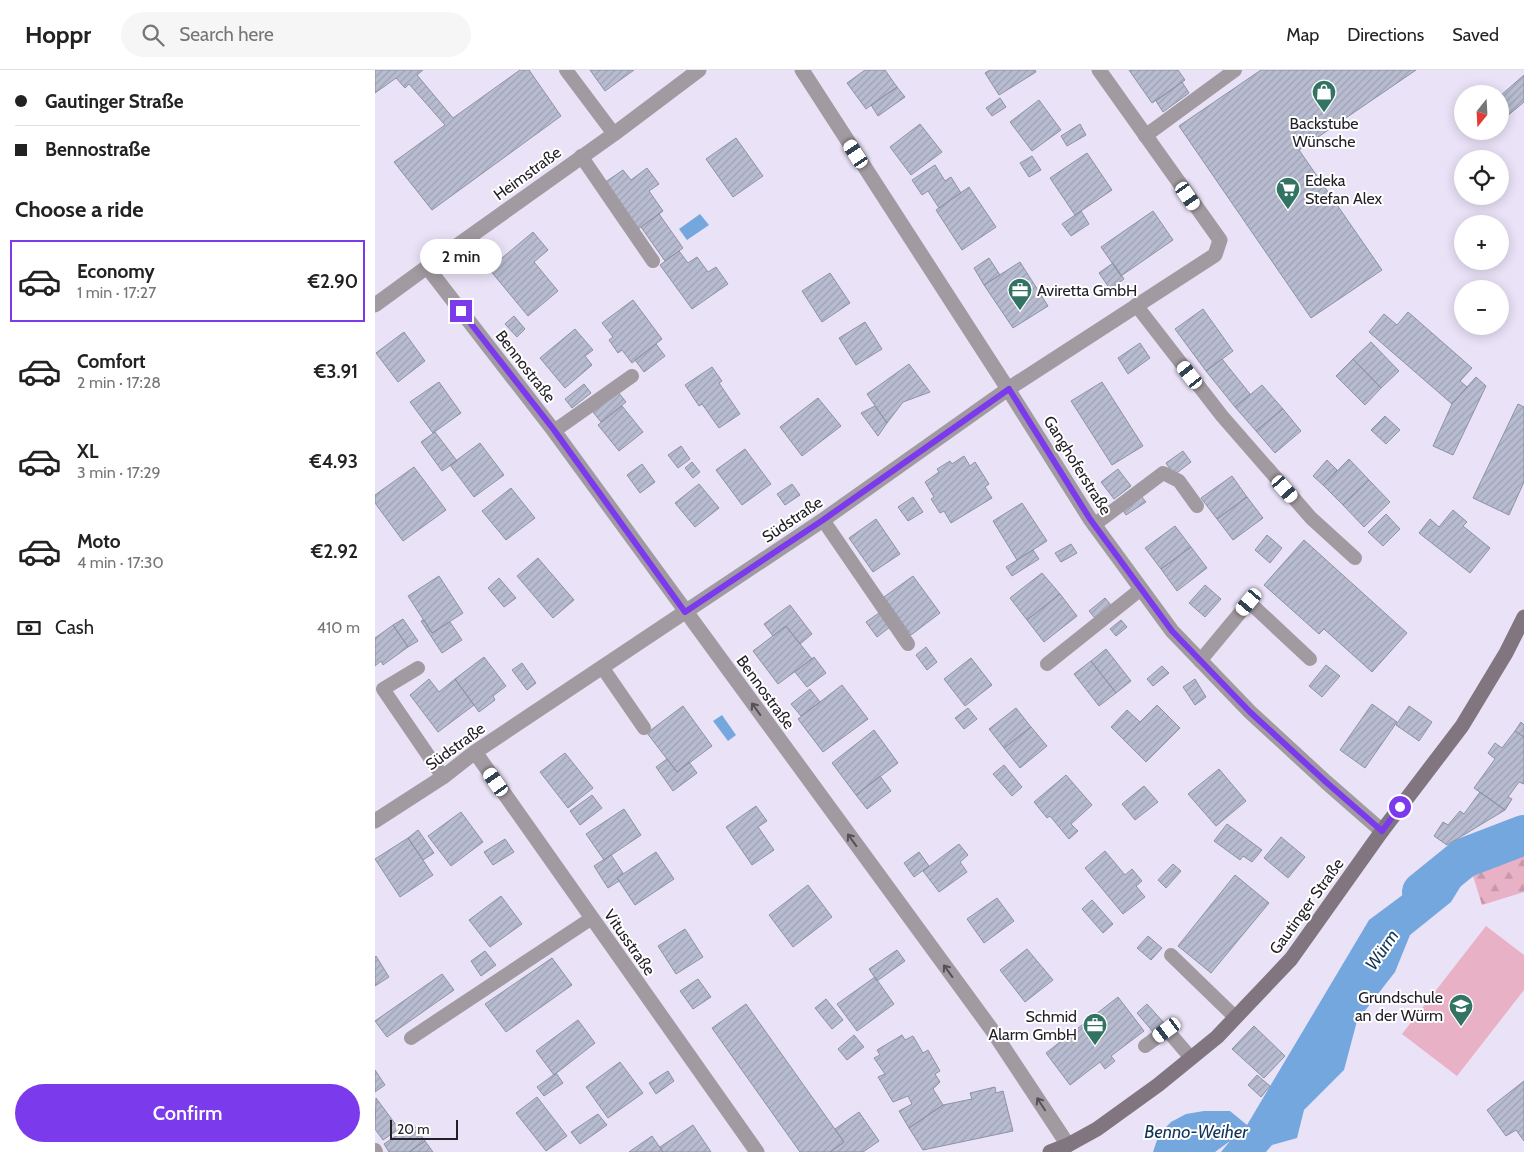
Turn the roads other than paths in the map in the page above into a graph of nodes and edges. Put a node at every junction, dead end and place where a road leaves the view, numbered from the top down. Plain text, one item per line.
1 (565, 70) edge
2 (699, 70) edge
3 (802, 70) edge
4 (1099, 70) edge
5 (1235, 70) edge
6 (614, 134) junction
7 (1145, 136) junction
8 (581, 156) junction
9 (653, 260) dead end
10 (427, 267) junction
11 (375, 305) edge
12 (1135, 306) junction
13 (632, 376) dead end
14 (1009, 389) junction
15 (554, 430) junction
16 (1197, 506) dead end
17 (823, 520) junction
18 (1094, 525) junction
19 (1355, 558) dead end
20 (1141, 589) junction
21 (685, 612) junction
22 (1524, 617) edge
23 (908, 644) dead end
24 (1310, 659) dead end
25 (1200, 661) junction
26 (1047, 664) dead end
27 (603, 667) junction
28 (417, 668) dead end
29 (644, 728) dead end
30 (475, 752) junction
31 (443, 777) junction
32 (375, 821) edge
33 (1382, 831) junction
34 (592, 918) junction
35 (1171, 955) dead end
36 (1235, 1017) junction
37 (411, 1038) dead end
38 (1145, 1046) dead end
39 (1191, 1058) junction
40 (1068, 1145) junction
41 (757, 1152) edge
42 (1050, 1152) edge

1 - 6 lane
2 - 6 street, Heimstraße
3 - 14 street, Ganghoferstraße
4 - 7 street
5 - 7 lane
6 - 8 street, Heimstraße
7 - 12 street, Südstraße
8 - 9 lane
8 - 10 street, Heimstraße
10 - 11 street, Heimstraße
10 - 15 street, Bennostraße
12 - 14 street, Südstraße
12 - 19 lane
13 - 15 lane
14 - 17 street, Südstraße
14 - 18 street, Ganghoferstraße
15 - 21 street, Bennostraße
16 - 18 lane
17 - 21 street, Südstraße
17 - 23 lane
18 - 20 street, Ganghoferstraße
20 - 25 street, Ganghoferstraße
20 - 26 lane
21 - 27 street, Südstraße
40 -> 21 street, Bennostraße
22 - 33 main road, Gautinger Straße
24 - 25 lane
25 - 33 street, Ganghoferstraße
27 - 29 lane
27 - 30 street, Südstraße
28 - 31 lane
30 - 31 street, Südstraße
30 - 34 street, Vitusstraße
31 - 32 street, Südstraße
33 - 36 main road, Gautinger Straße
34 - 37 lane
34 - 41 street, Vitusstraße
35 - 36 lane
36 - 39 main road, Gautinger Straße
38 - 39 lane
39 - 40 main road, Gautinger Straße
40 - 42 main road, Gautinger Straße

